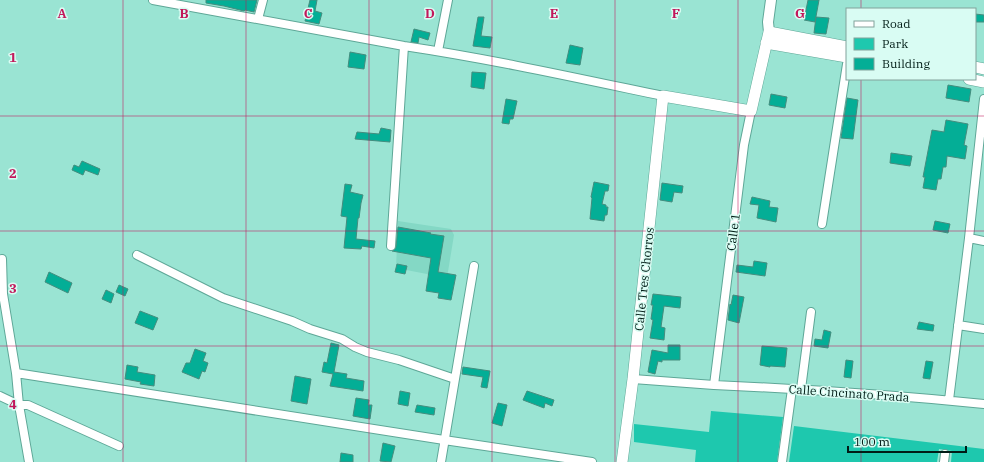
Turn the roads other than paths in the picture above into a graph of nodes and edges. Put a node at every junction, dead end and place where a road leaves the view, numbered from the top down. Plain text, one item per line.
1 (153, 0) edge
2 (263, 0) edge
3 (448, 0) edge
4 (771, 0) edge
5 (258, 19) junction
6 (769, 32) junction
7 (766, 43) junction
8 (404, 46) junction
9 (846, 47) edge
10 (438, 51) junction
11 (846, 57) edge
12 (846, 70) edge
13 (974, 80) edge
14 (984, 82) edge
15 (663, 96) junction
16 (984, 99) edge
17 (751, 111) junction
18 (822, 224) dead end
19 (969, 238) junction
20 (984, 241) edge
21 (390, 246) dead end
22 (137, 256) dead end
23 (2, 259) dead end
24 (474, 266) dead end
25 (811, 312) dead end
26 (958, 325) junction
27 (984, 329) edge
28 (16, 373) junction
29 (455, 379) junction
30 (633, 380) junction
31 (714, 385) junction
32 (797, 389) junction
33 (0, 396) edge
34 (949, 400) junction
35 (984, 404) edge
36 (19, 405) junction
37 (444, 440) junction
38 (120, 446) dead end
39 (29, 462) edge
40 (441, 462) edge
41 (592, 462) edge
42 (622, 462) edge
43 (782, 462) edge

1 - 5 street
2 - 5 street
3 - 10 street
4 - 6 street, Calle 1
5 - 8 street
6 - 7 main road, Calle 1
6 - 9 main road
7 - 11 main road
7 - 17 main road, Calle 1
8 - 10 street
8 - 21 street
10 - 15 street
12 - 18 street
13 - 14 main road
15 - 17 main road
15 - 30 main road, Calle Tres Chorros
16 - 19 street
17 - 31 street, Calle 1
19 - 20 street
19 - 26 street
22 - 29 street
23 - 28 street
24 - 29 street
25 - 32 street
26 - 27 street
26 - 34 street
28 - 36 street
28 - 37 street
29 - 37 street
30 - 31 street
30 - 42 main road, Calle Tres Chorros
31 - 32 street, Calle Cincinato Prada
32 - 34 street, Calle Cincinato Prada
32 - 43 street
33 - 36 street
34 - 35 street, Calle Cincinato Prada
36 - 38 street
36 - 39 street
37 - 40 street
37 - 41 street

